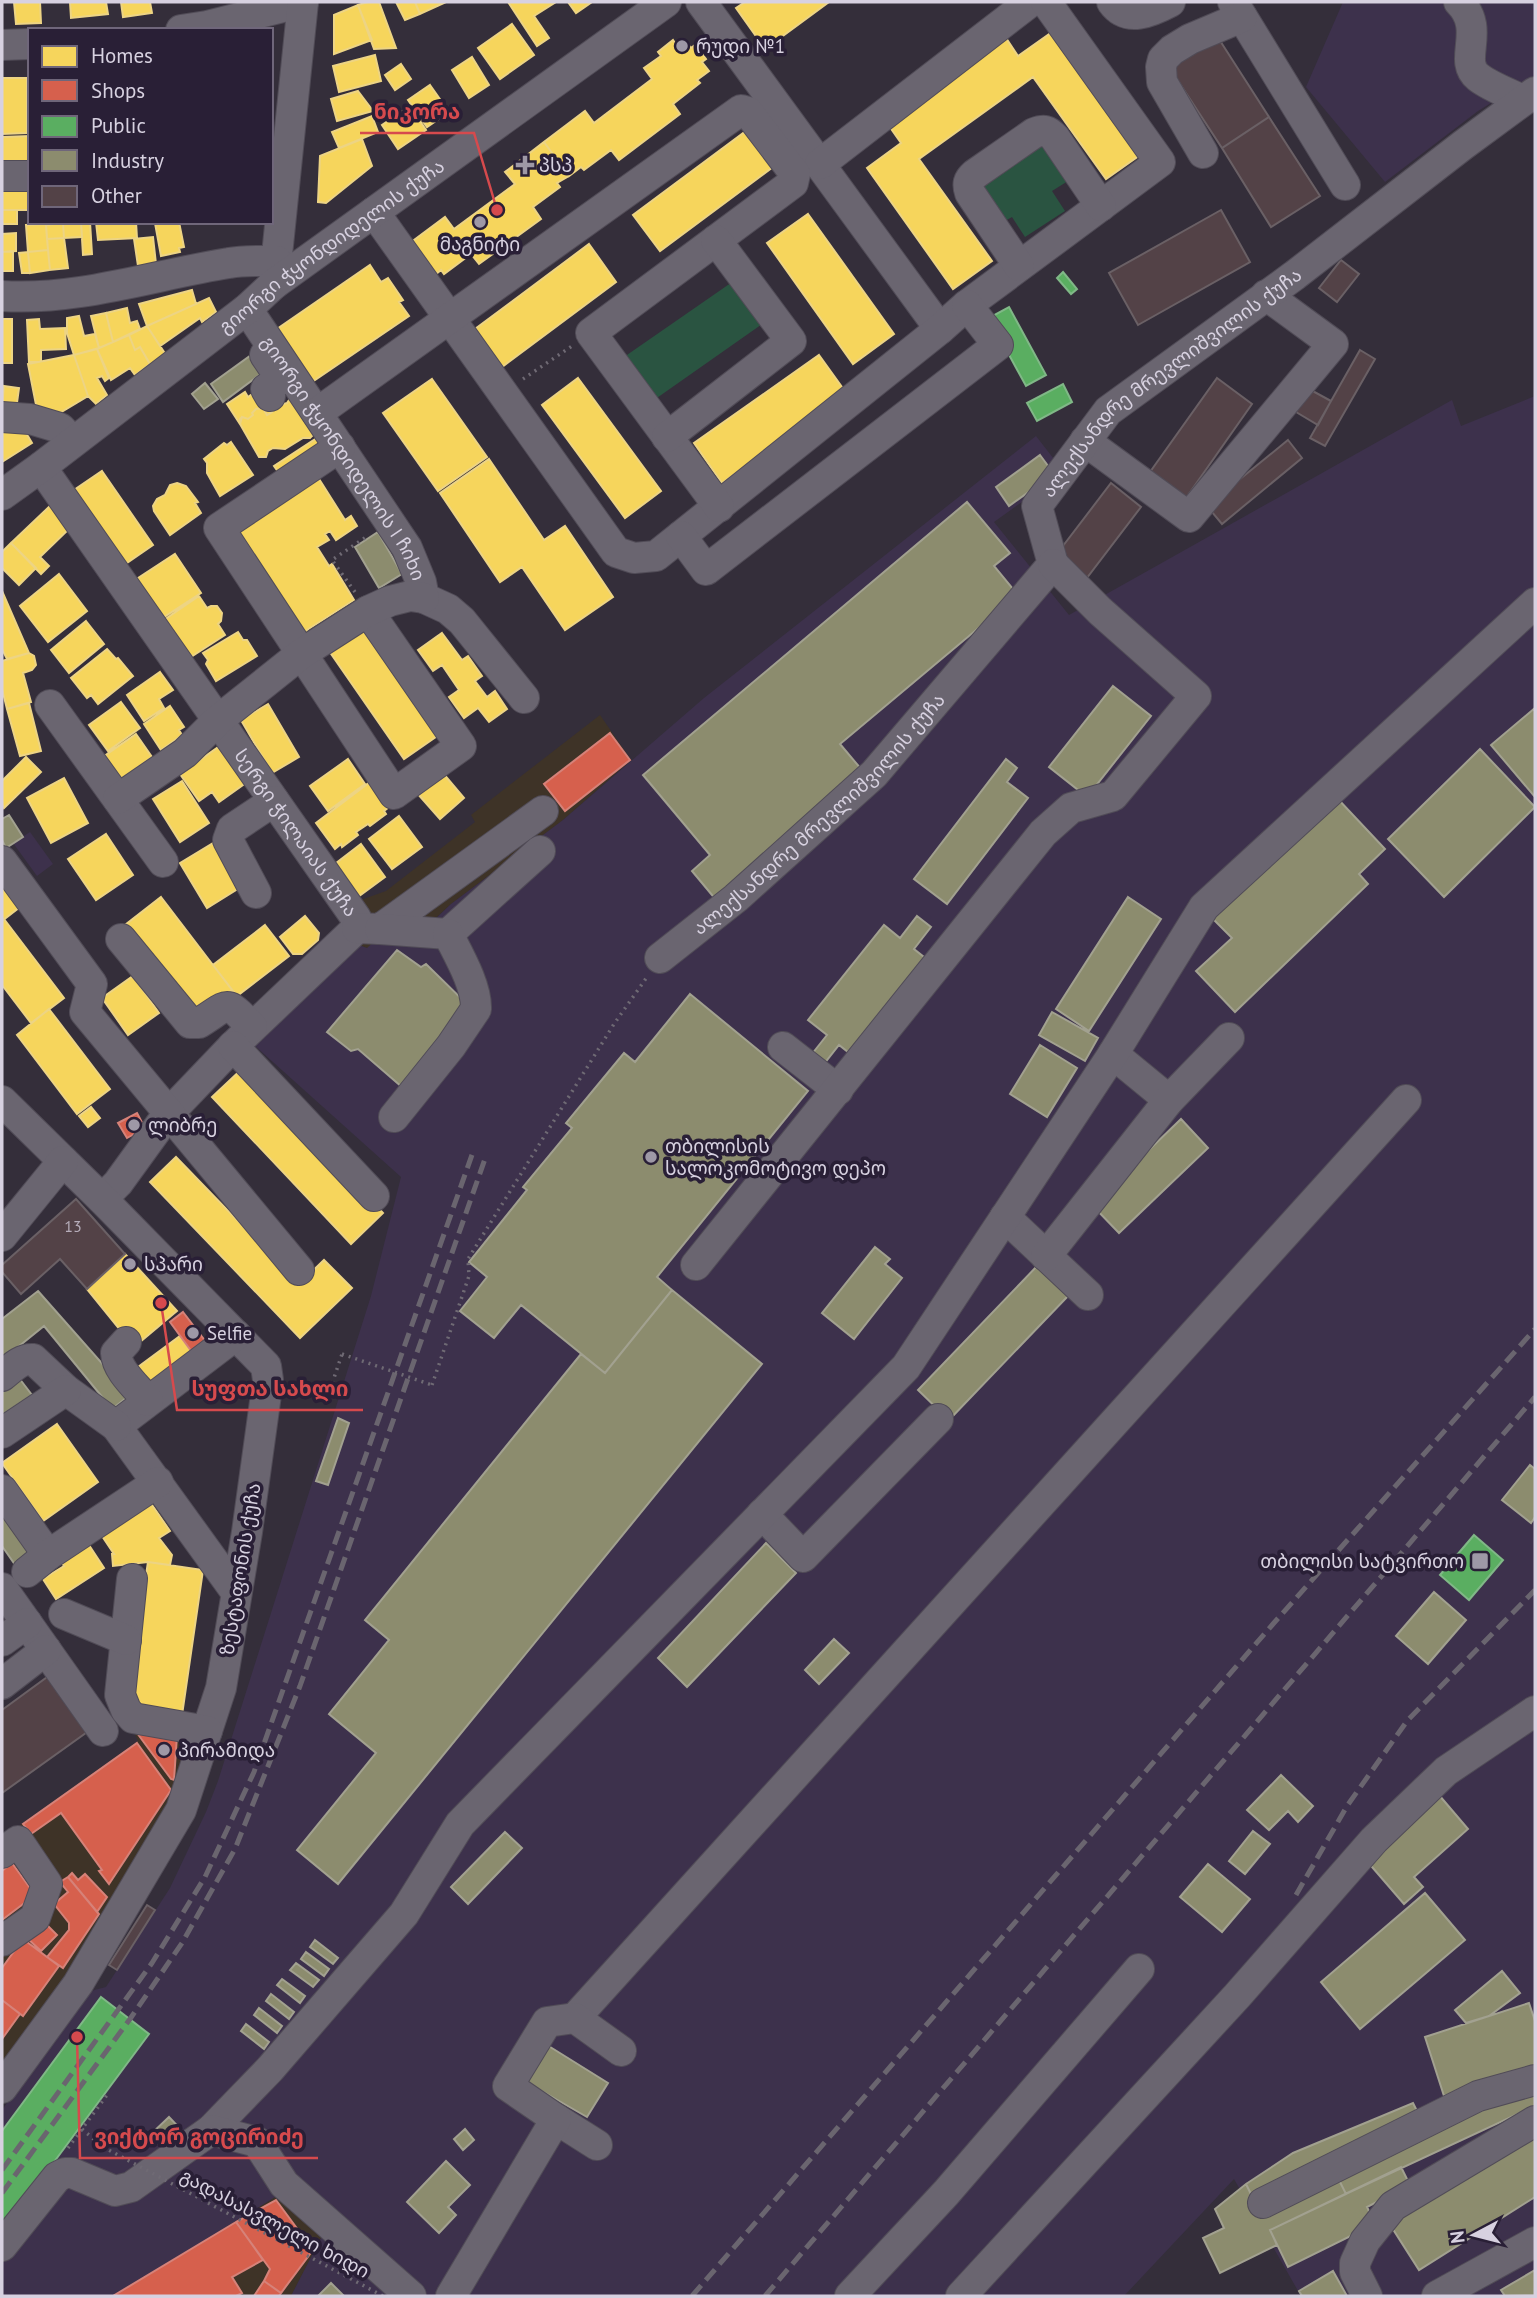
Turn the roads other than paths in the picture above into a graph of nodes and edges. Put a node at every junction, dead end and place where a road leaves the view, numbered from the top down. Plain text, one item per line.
1 (303, 2) edge
2 (666, 2) edge
3 (701, 2) edge
4 (1030, 2) edge
5 (1046, 2) edge
6 (1112, 2) edge
7 (1170, 2) edge
8 (1459, 2) edge
9 (1237, 9) edge
10 (194, 28) edge
11 (28, 44) edge
12 (2, 45) edge
13 (1529, 96) edge
14 (280, 146) edge
15 (1203, 153) dead end
16 (820, 164) junction
17 (2, 176) edge
18 (28, 176) edge
19 (1345, 186) dead end
20 (1101, 206) junction
21 (374, 212) junction
22 (716, 240) junction
23 (1019, 266) junction
24 (276, 272) junction
25 (1266, 295) junction
26 (2, 296) edge
27 (967, 305) junction
28 (247, 309) junction
29 (450, 319) junction
30 (940, 329) junction
31 (270, 343) junction
32 (270, 396) dead end
33 (317, 414) junction
34 (2, 417) edge
35 (667, 437) junction
36 (1085, 441) junction
37 (72, 442) junction
38 (340, 447) junction
39 (41, 467) junction
40 (2, 495) edge
41 (719, 507) junction
42 (681, 537) junction
43 (1052, 564) junction
44 (424, 598) junction
45 (1535, 603) edge
46 (368, 611) junction
47 (301, 654) junction
48 (524, 698) dead end
49 (50, 705) dead end
50 (217, 721) junction
51 (118, 799) junction
52 (274, 801) junction
53 (543, 811) dead end
54 (540, 852) dead end
55 (2, 861) edge
56 (163, 862) dead end
57 (256, 893) dead end
58 (369, 929) junction
59 (448, 934) junction
60 (121, 939) dead end
61 (660, 958) road end
62 (243, 1036) junction
63 (1228, 1038) dead end
64 (783, 1047) dead end
65 (1113, 1054) junction
66 (838, 1090) junction
67 (1168, 1100) junction
68 (1406, 1100) dead end
69 (2, 1101) edge
70 (168, 1114) junction
71 (394, 1117) dead end
72 (63, 1161) junction
73 (374, 1196) dead end
74 (102, 1199) junction
75 (1005, 1217) junction
76 (2, 1236) edge
77 (1046, 1256) junction
78 (696, 1265) dead end
79 (299, 1270) dead end
80 (1088, 1295) dead end
81 (236, 1335) junction
82 (126, 1342) dead end
83 (2, 1376) edge
84 (66, 1390) junction
85 (148, 1401) junction
86 (938, 1419) dead end
87 (116, 1426) junction
88 (2, 1433) edge
89 (158, 1482) junction
90 (2, 1490) edge
91 (762, 1514) junction
92 (132, 1579) dead end
93 (2, 1588) edge
94 (236, 1592) junction
95 (64, 1614) dead end
96 (27, 1623) junction
97 (126, 1640) junction
98 (2, 1641) edge
99 (46, 1650) junction
100 (2, 1684) edge
101 (1535, 1711) edge
102 (103, 1731) dead end
103 (207, 1731) junction
104 (3, 1848) edge
105 (2, 1941) edge
106 (1139, 1969) dead end
107 (575, 2018) junction
108 (621, 2051) dead end
109 (1535, 2080) edge
110 (2, 2088) edge
111 (556, 2119) junction
112 (1535, 2121) edge
113 (211, 2130) junction
114 (597, 2144) dead end
115 (1263, 2203) dead end
116 (1535, 2242) edge
117 (2, 2246) edge
118 (411, 2296) edge
119 (451, 2296) edge
120 (850, 2296) edge
121 (961, 2296) edge
122 (1367, 2296) edge
123 (1437, 2296) edge

1 - 10 street
1 - 14 street
2 - 21 street, გიორგი ჭყონდიდელის ქუჩა
3 - 16 street
4 - 16 street
5 - 20 street
6 - 7 street
8 - 13 street
9 - 15 street
9 - 19 street
11 - 12 street
13 - 25 street, ალექსანდრე მრევლიშვილის ქუჩა
14 - 24 street
16 - 30 street
17 - 18 street
20 - 23 street
20 - 23 street
21 - 24 street, გიორგი ჭყონდიდელის ქუჩა
21 - 29 street
22 - 29 street
22 - 35 street
22 - 35 street
23 - 27 street
24 - 26 street
24 - 28 street, გიორგი ჭყონდიდელის ქუჩა
25 - 36 street, ალექსანდრე მრევლიშვილის ქუჩა
25 - 36 street
27 - 30 street
27 - 42 street
28 - 31 street, გიორგი ჭყონდიდელის I ჩიხი
28 - 37 street, გიორგი ჭყონდიდელის ქუჩა
29 - 33 street
29 - 42 street
30 - 41 street
31 - 32 street
31 - 33 street, გიორგი ჭყონდიდელის I ჩიხი
33 - 38 street, გიორგი ჭყონდიდელის I ჩიხი
34 - 37 street
35 - 41 street
36 - 43 street, ალექსანდრე მრევლიშვილის ქუჩა
37 - 39 street, გიორგი ჭყონდიდელის ქუჩა
38 - 44 street, გიორგი ჭყონდიდელის I ჩიხი
38 - 47 street
39 - 40 street, გიორგი ჭყონდიდელის ქუჩა
39 - 50 street, სერგი ჭილაიას ქუჩა
41 - 42 street
43 - 61 street, ალექსანდრე მრევლიშვილის ქუჩა
43 - 66 street
44 - 46 street
44 - 48 street, გიორგი ჭყონდიდელის I ჩიხი
45 - 65 street
46 - 47 street
46 - 47 street
47 - 50 street
49 - 51 street
50 - 51 street
50 - 52 street, სერგი ჭილაიას ქუჩა
51 - 56 street
52 - 57 street
52 - 58 street, სერგი ჭილაიას ქუჩა
53 - 58 street
54 - 59 street
55 - 70 street
58 - 59 street
58 - 62 street, სერგი ჭილაიას ქუჩა
59 - 71 street
60 - 62 street
62 - 70 street, სერგი ჭილაიას ქუჩა
62 - 73 street
63 - 67 street
64 - 66 street
65 - 67 street
65 - 75 street
66 - 78 street
67 - 77 street
68 - 107 street
69 - 72 street
70 - 74 street, სერგი ჭილაიას ქუჩა
70 - 79 street
72 - 74 street
72 - 76 street
74 - 81 street
75 - 77 street
75 - 91 street
77 - 80 street
81 - 85 street
81 - 94 street, ზესტაფონის ქუჩა
82 - 85 street
83 - 84 street
84 - 87 street
84 - 88 street
85 - 87 street
86 - 91 street
87 - 89 street
89 - 90 street
89 - 94 street
91 - 113 street
92 - 97 street
93 - 96 street
94 - 103 street, ზესტაფონის ქუჩა
95 - 97 street
96 - 98 street
96 - 99 street
97 - 103 street
99 - 100 street
99 - 102 street
101 - 121 street
103 - 110 street, ზესტაფონის ქუჩა
104 - 105 street
106 - 120 street
107 - 108 street
107 - 111 street
109 - 115 street
111 - 114 street
111 - 119 street
112 - 122 street
113 - 117 street
113 - 118 street
116 - 123 street

